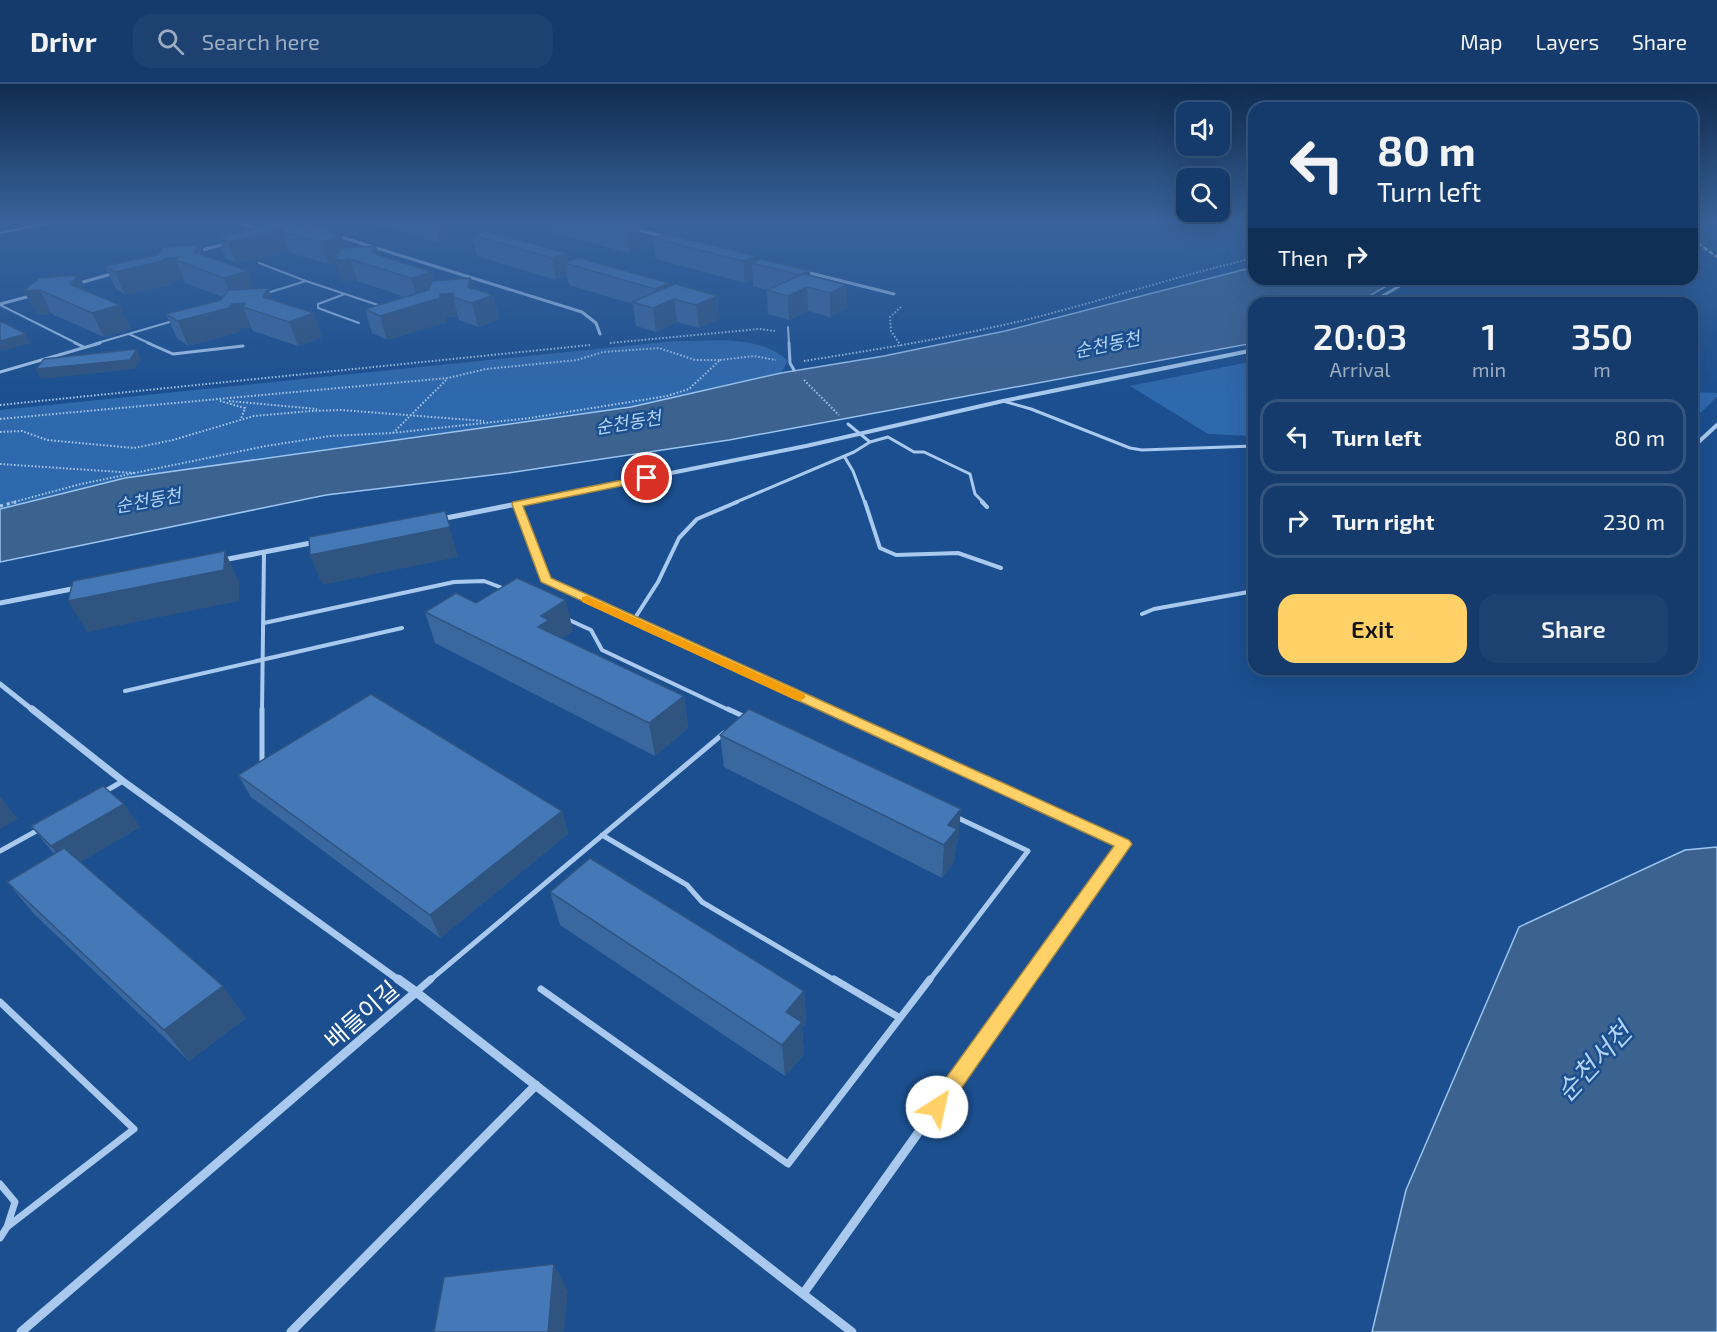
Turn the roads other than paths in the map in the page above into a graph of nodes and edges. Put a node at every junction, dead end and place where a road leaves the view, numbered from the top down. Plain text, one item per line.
1 (93, 279) edge
2 (301, 279) edge
3 (478, 279) edge
4 (834, 279) edge
5 (306, 281) junction
6 (1402, 285) edge
7 (68, 286) edge
8 (45, 292) edge
9 (345, 294) junction
10 (894, 294) road end
11 (261, 295) edge
12 (1381, 297) edge
13 (0, 304) edge
14 (386, 308) edge
15 (183, 318) edge
16 (359, 323) dead end
17 (788, 327) edge
18 (129, 334) junction
19 (600, 334) dead end
20 (243, 346) dead end
21 (84, 347) junction
22 (1248, 351) edge
23 (794, 370) road end
24 (0, 372) edge
25 (1003, 401) junction
26 (848, 424) road end
27 (1717, 425) edge
28 (860, 432) junction
29 (870, 441) junction
30 (1698, 442) edge
31 (1248, 446) edge
32 (844, 456) junction
33 (517, 504) junction
34 (987, 507) dead end
35 (437, 519) edge
36 (322, 541) edge
37 (264, 552) junction
38 (218, 561) edge
39 (1001, 568) dead end
40 (80, 588) edge
41 (511, 592) edge
42 (1248, 592) edge
43 (0, 603) edge
44 (1142, 614) dead end
45 (561, 616) edge
46 (633, 621) junction
47 (264, 623) junction
48 (402, 628) dead end
49 (263, 660) junction
50 (0, 684) edge
51 (125, 691) dead end
52 (743, 716) junction
53 (753, 722) edge
54 (734, 724) edge
55 (725, 731) edge
56 (271, 767) edge
57 (123, 781) junction
58 (102, 793) edge
59 (954, 816) edge
60 (51, 822) edge
61 (602, 835) junction
62 (0, 851) edge
63 (541, 989) dead end
64 (416, 992) junction
65 (0, 1002) edge
66 (900, 1018) junction
67 (536, 1085) junction
68 (0, 1184) edge
69 (7, 1227) junction
70 (0, 1238) edge
71 (803, 1294) junction
72 (21, 1332) edge
73 (291, 1332) edge
74 (852, 1332) edge

1 - 7 street
2 - 5 lane
3 - 19 street
4 - 10 street
5 - 9 lane
5 - 11 lane
6 - 12 street
8 - 13 street
9 - 14 lane
9 - 16 lane
13 - 21 lane
15 - 18 lane
17 - 23 lane
18 - 20 lane
18 - 21 lane
21 - 24 lane
22 - 25 street
25 - 28 street
25 - 31 lane
26 - 28 lane
27 - 30 street
28 - 29 lane
28 - 33 street
29 - 32 lane
29 - 34 lane
32 - 39 lane
32 - 46 lane
33 - 35 street
33 - 46 street
36 - 37 street
37 - 38 street
37 - 47 lane
40 - 43 street
41 - 47 lane
42 - 44 lane
45 - 52 lane
46 - 71 street
47 - 49 lane
48 - 49 lane
49 - 51 lane
49 - 56 lane
50 - 57 street, 배들이길
52 - 53 lane
52 - 54 lane
55 - 61 lane
57 - 58 lane
57 - 64 street, 배들이길
59 - 66 lane
60 - 62 lane
61 - 64 lane
61 - 66 lane
63 - 66 lane
64 - 67 street
64 - 72 street, 배들이길
65 - 69 lane
67 - 71 street
67 - 73 street
68 - 69 lane
69 - 70 lane
71 - 74 street

